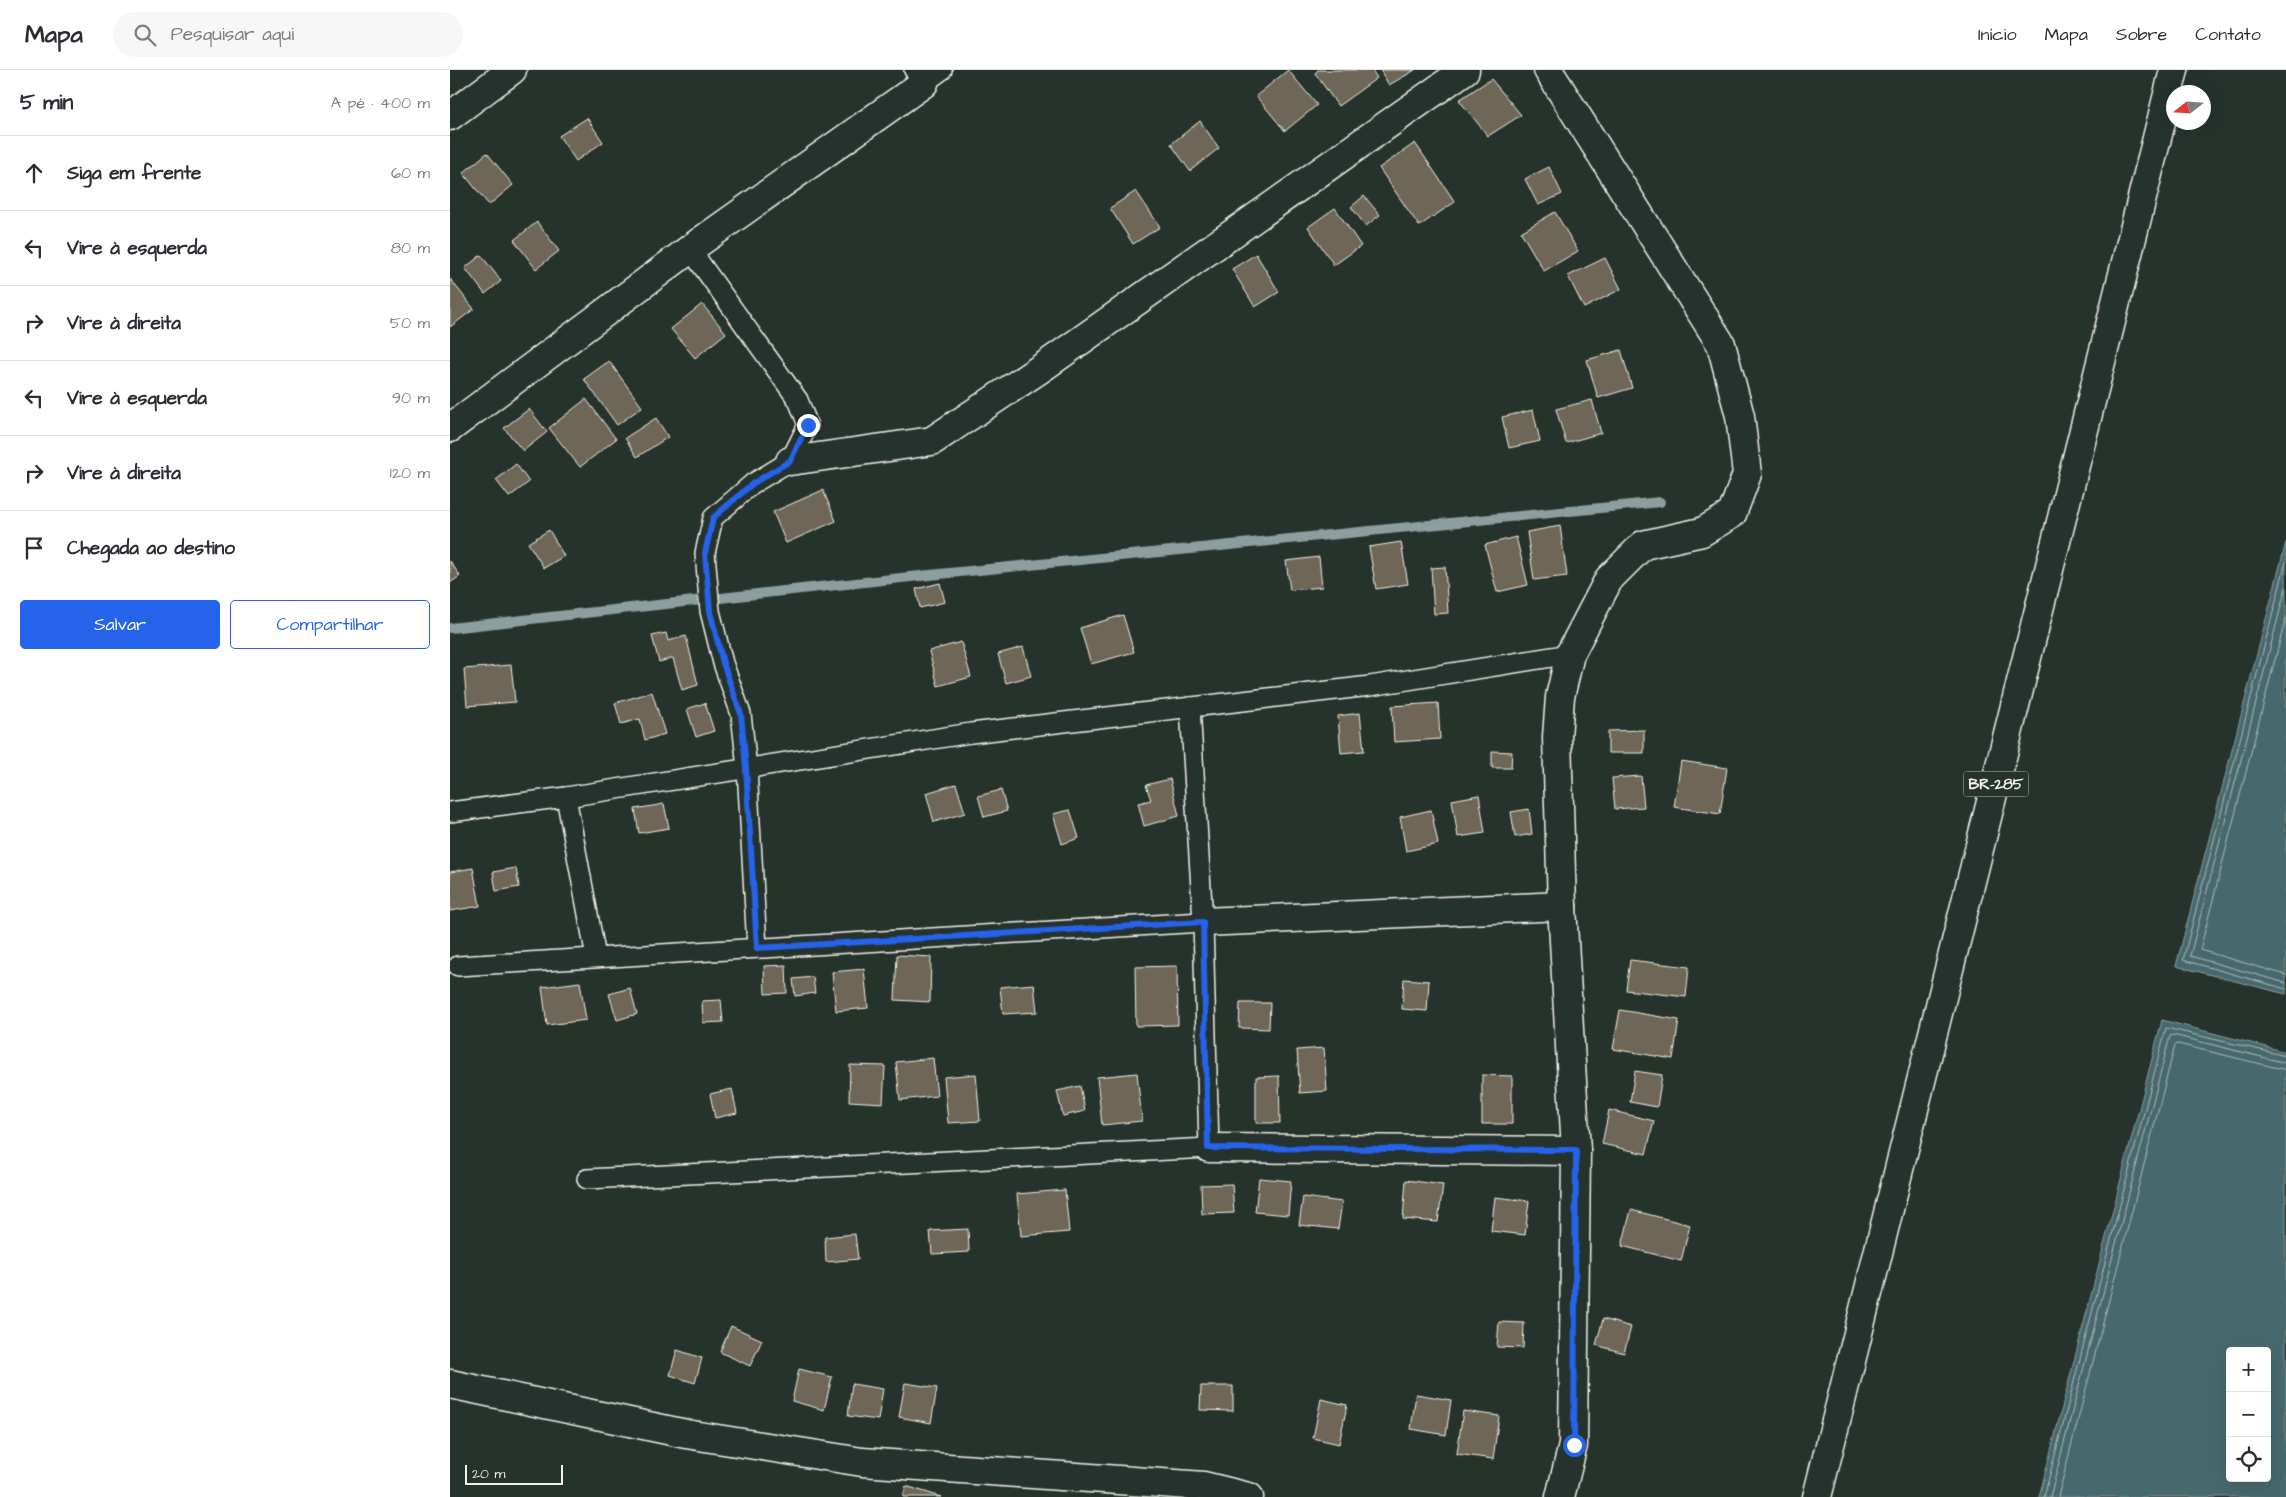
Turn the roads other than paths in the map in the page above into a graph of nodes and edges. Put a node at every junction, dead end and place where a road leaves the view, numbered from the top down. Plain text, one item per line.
1 (512, 70) edge
2 (1465, 70) edge
3 (1548, 70) edge
4 (2174, 70) edge
5 (927, 74) edge
6 (450, 116) edge
7 (690, 249) junction
8 (450, 428) edge
9 (790, 461) junction
10 (1570, 654) junction
11 (1190, 707) junction
12 (746, 768) junction
13 (566, 797) junction
14 (450, 812) edge
15 (1562, 906) junction
16 (1203, 922) junction
17 (757, 948) junction
18 (596, 957) junction
19 (458, 966) dead end
20 (1208, 1148) junction
21 (1576, 1150) junction
22 (587, 1178) dead end
23 (450, 1384) edge
24 (1249, 1497) edge
25 (1560, 1497) edge
26 (1817, 1497) edge

1 - 6 main road
2 - 9 main road
3 - 10 main road
4 - 26 main road, BR-285
5 - 7 main road
7 - 8 main road
7 - 9 lane
9 - 12 lane
10 - 11 lane
10 - 15 main road
11 - 12 lane
11 - 16 lane
12 - 13 lane
12 - 17 lane
13 - 14 lane
13 - 18 lane
15 - 16 main road
15 - 21 main road
16 - 17 lane
16 - 20 lane
17 - 18 lane
18 - 19 lane
20 - 21 main road
20 - 22 lane
21 - 25 main road
23 - 24 main road

